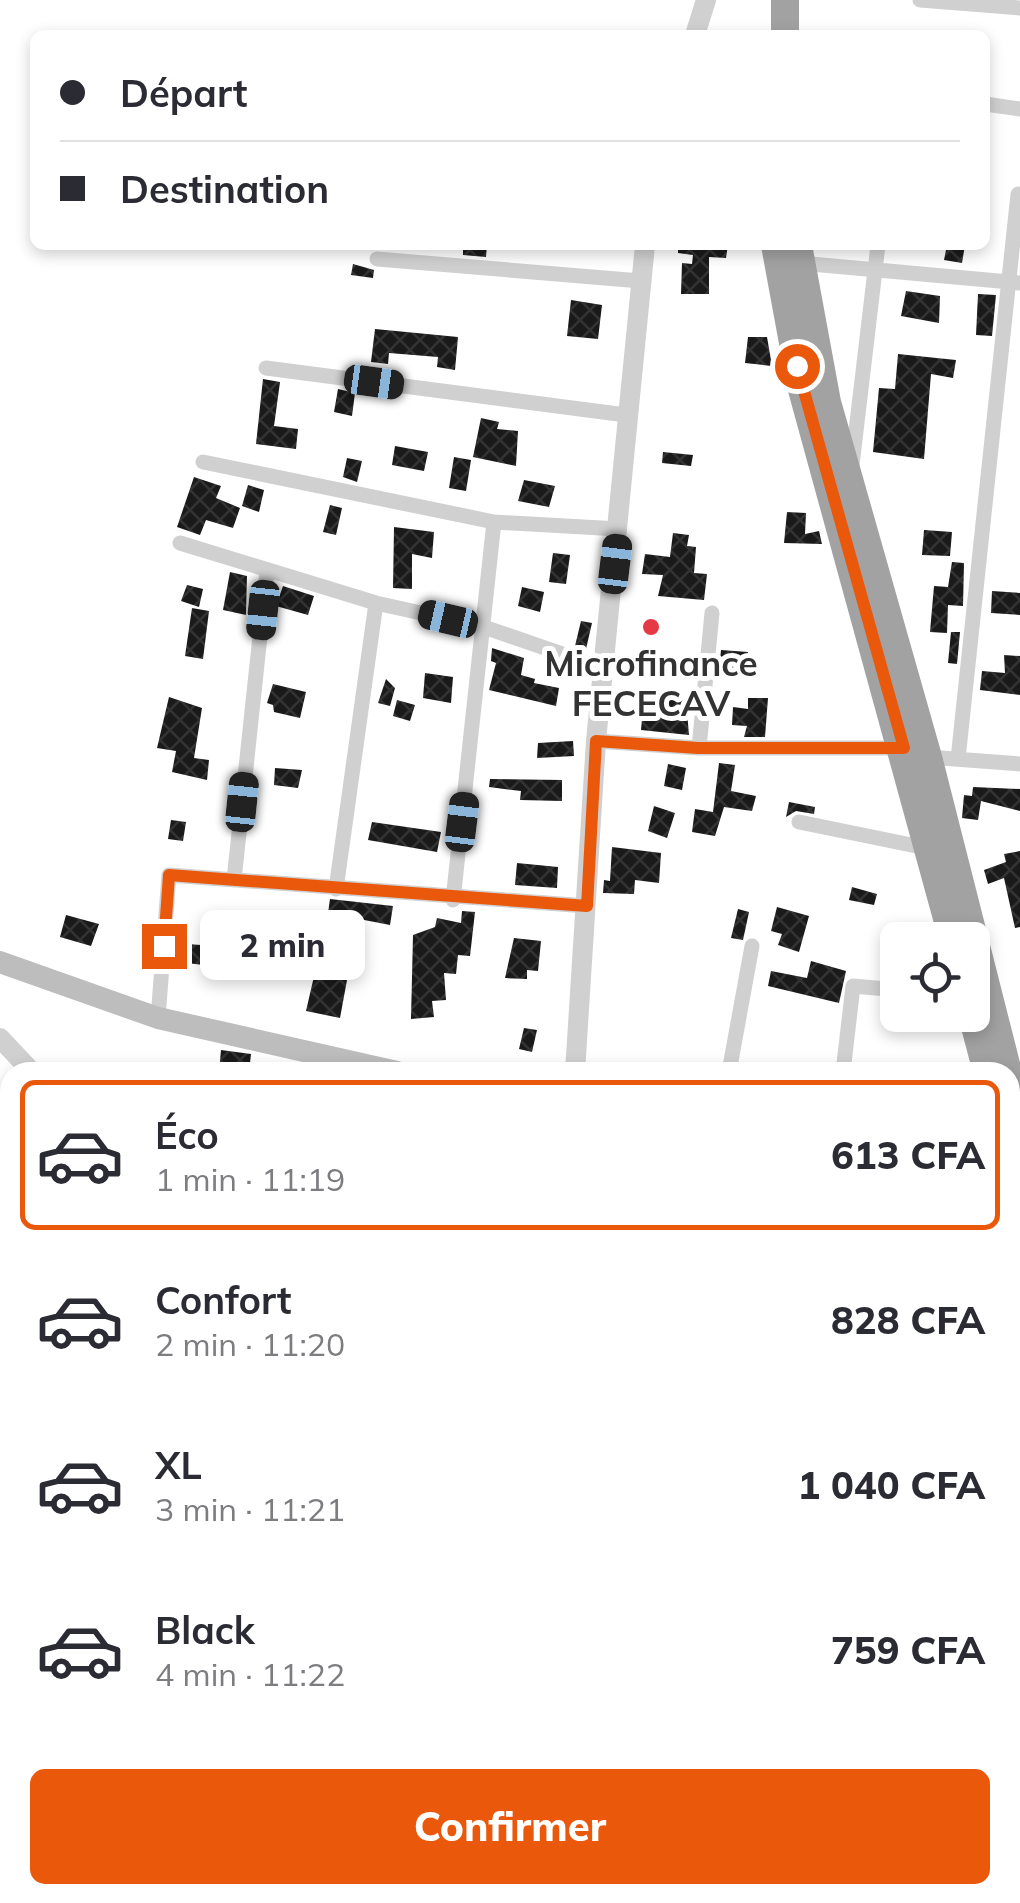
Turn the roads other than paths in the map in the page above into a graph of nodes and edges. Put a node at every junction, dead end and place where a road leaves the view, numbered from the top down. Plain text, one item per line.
1 (706, 0) edge
2 (767, 0) edge
3 (786, 0) edge
4 (920, 0) edge
5 (1020, 8) edge
6 (696, 30) edge
7 (766, 30) edge
8 (784, 30) edge
9 (990, 105) edge
10 (1020, 109) edge
11 (1018, 194) dead end
12 (644, 250) edge
13 (776, 250) edge
14 (878, 250) edge
15 (799, 254) edge
16 (377, 259) dead end
17 (877, 270) junction
18 (640, 281) junction
19 (1015, 282) edge
20 (266, 368) dead end
21 (626, 415) junction
22 (203, 462) dead end
23 (851, 479) junction
24 (494, 522) junction
25 (619, 529) junction
26 (180, 543) dead end
27 (268, 571) junction
28 (376, 603) junction
29 (712, 614) dead end
30 (484, 627) junction
31 (603, 668) junction
32 (596, 741) junction
33 (698, 748) junction
34 (916, 752) junction
35 (958, 759) junction
36 (1020, 764) edge
37 (799, 822) dead end
38 (931, 849) junction
39 (234, 880) junction
40 (336, 888) junction
41 (453, 900) junction
42 (587, 906) junction
43 (949, 922) edge
44 (752, 946) dead end
45 (0, 962) edge
46 (880, 988) edge
47 (158, 1018) junction
48 (976, 1032) edge
49 (0, 1038) edge
50 (23, 1062) edge
51 (352, 1062) edge
52 (575, 1062) edge
53 (731, 1062) edge
54 (843, 1062) edge
55 (984, 1062) edge
56 (1005, 1062) edge

1 - 6 street
2 - 7 highway
3 - 8 highway
4 - 5 street
9 - 10 street
11 - 19 street
12 - 18 street
13 - 34 highway
14 - 17 street
15 - 17 street
15 - 23 highway
16 - 18 street
17 - 19 street
17 - 23 street
18 - 21 street
19 - 35 street
20 - 21 street
21 - 25 street
22 - 24 street
23 - 34 highway
24 - 25 street
24 - 30 street
25 - 31 street
26 - 27 street
27 - 28 street
27 - 39 street
28 - 30 street
28 - 40 street
29 - 33 street
30 - 31 street
30 - 41 street
31 - 32 street
32 - 33 street
32 - 42 street
33 - 34 street
34 - 35 street
34 - 38 highway
34 - 56 highway
35 - 36 street
37 - 38 street
38 - 43 highway
39 - 40 street
39 - 47 street
40 - 41 street
41 - 42 street
42 - 52 street
44 - 53 street
45 - 47 main road
46 - 54 street
47 - 51 main road
48 - 55 highway
49 - 50 street

